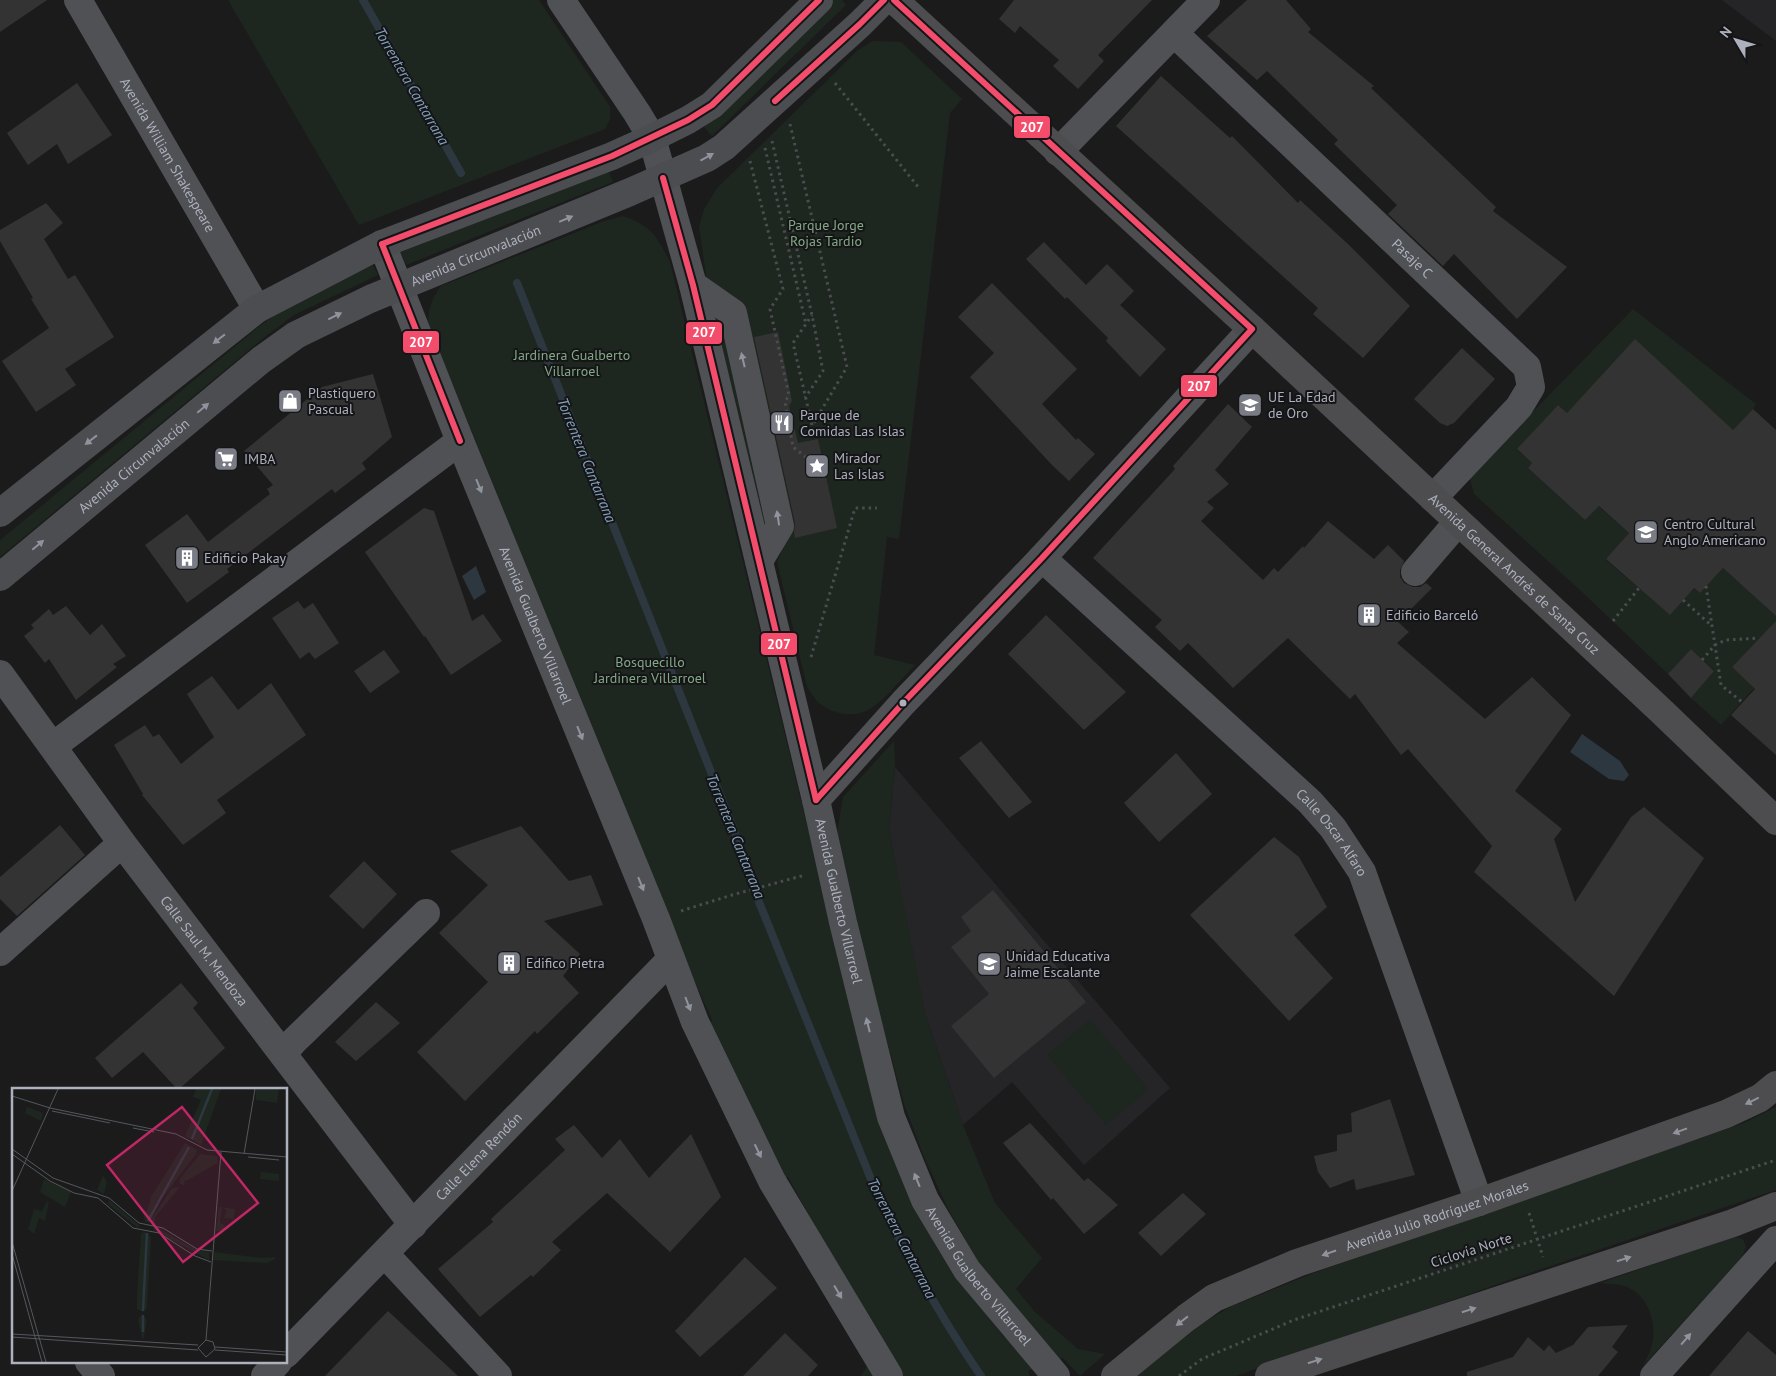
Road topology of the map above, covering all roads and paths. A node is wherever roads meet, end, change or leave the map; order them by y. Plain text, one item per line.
1 (78, 0) edge
2 (561, 0) edge
3 (819, 0) edge
4 (884, 0) edge
5 (894, 0) edge
6 (1206, 0) edge
7 (1174, 33) junction
8 (835, 83) dead end
9 (790, 124) dead end
10 (652, 138) junction
11 (772, 141) dead end
12 (764, 147) dead end
13 (1058, 152) junction
14 (750, 161) dead end
15 (663, 178) junction
16 (919, 188) dead end
17 (382, 244) junction
18 (400, 288) junction
19 (257, 309) junction
20 (812, 315) junction
21 (806, 324) junction
22 (1252, 329) junction
23 (805, 398) junction
24 (460, 441) junction
25 (817, 466) dead end
26 (1433, 498) junction
27 (877, 508) dead end
28 (0, 513) edge
29 (1458, 522) junction
30 (1042, 558) junction
31 (1415, 572) dead end
32 (0, 577) edge
33 (1706, 586) dead end
34 (1639, 588) dead end
35 (1682, 600) dead end
36 (1613, 621) dead end
37 (1712, 626) junction
38 (1758, 638) dead end
39 (1715, 645) junction
40 (1702, 660) dead end
41 (810, 663) dead end
42 (0, 674) edge
43 (1742, 702) dead end
44 (53, 746) junction
45 (816, 800) junction
46 (1776, 820) edge
47 (122, 842) junction
48 (810, 874) dead end
49 (679, 911) dead end
50 (426, 913) dead end
51 (0, 952) edge
52 (671, 959) junction
53 (283, 1054) junction
54 (1776, 1085) edge
55 (1776, 1160) edge
56 (1480, 1202) junction
57 (1527, 1206) dead end
58 (1776, 1206) edge
59 (412, 1225) junction
60 (1538, 1240) junction
61 (1776, 1240) edge
62 (385, 1254) junction
63 (1544, 1258) dead end
64 (288, 1352) edge
65 (91, 1364) edge
66 (276, 1364) edge
67 (102, 1376) edge
68 (265, 1376) edge
69 (498, 1376) edge
70 (889, 1376) edge
71 (1056, 1376) edge
72 (1115, 1376) edge
73 (1180, 1376) edge
74 (1269, 1376) edge
75 (1654, 1376) edge

1 - 19 street, Avenida William Shakespeare
2 - 10 street, Avenida Gualberto Villarroel
3 - 10 highway
15 -> 4 highway, Avenida Circunvalación
5 - 13 main road, Avenida General Andrés de Santa Cruz
6 - 7 street
7 - 13 street
7 - 26 street, Pasaje C
8 - 16 path
9 - 23 path
10 - 15 street, Avenida Gualberto Villarroel
10 - 17 highway
11 - 20 path
12 - 21 path
13 - 22 main road, Avenida General Andrés de Santa Cruz
14 - 25 path
18 -> 15 highway, Avenida Circunvalación
45 -> 15 street, Avenida Gualberto Villarroel
17 - 18 street, Avenida Gualberto Villarroel
17 - 19 highway
18 - 24 street, Avenida Gualberto Villarroel
32 -> 18 highway, Avenida Circunvalación
19 -> 28 highway
20 - 21 path
20 - 23 path
21 - 23 path
22 - 26 main road, Avenida General Andrés de Santa Cruz
22 - 30 street
24 - 44 street
24 -> 52 street, Avenida Gualberto Villarroel
26 - 29 main road, Avenida General Andrés de Santa Cruz
27 - 41 path
29 - 31 street
29 - 46 main road, Avenida General Andrés de Santa Cruz
30 - 45 street
30 - 56 street, Calle Oscar Alfaro
33 - 37 path
34 - 36 path
35 - 37 path
37 - 39 path
38 - 39 path
39 - 40 path
39 - 43 path
42 - 44 street, Calle Saul M. Mendoza
44 - 47 street, Calle Saul M. Mendoza
71 -> 45 street, Avenida Gualberto Villarroel
47 - 51 street
47 - 53 street, Calle Saul M. Mendoza
48 - 49 path
50 - 53 street
52 - 59 street, Calle Elena Rendón
52 -> 70 street, Avenida Gualberto Villarroel
53 - 59 street, Calle Saul M. Mendoza
54 -> 56 main road, Avenida Julio Rodríguez Morales
55 - 60 path, Ciclovía Norte
56 -> 72 main road, Avenida Julio Rodríguez Morales
57 - 60 path
74 -> 58 main road
59 - 62 street, Calle Elena Rendón
60 - 63 path
60 - 73 path, Ciclovía Norte
75 -> 61 street
62 - 64 street, Calle Elena Rendón
62 - 69 street
65 - 67 street
66 - 68 street

